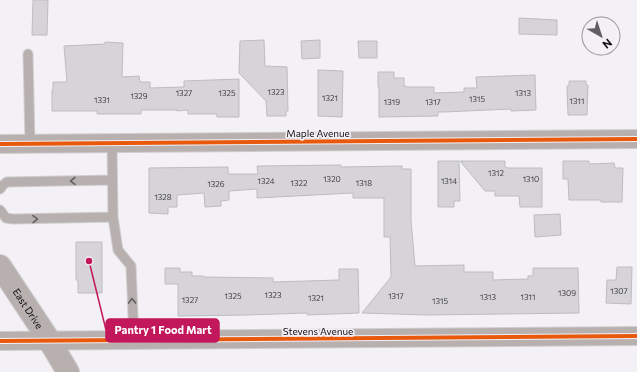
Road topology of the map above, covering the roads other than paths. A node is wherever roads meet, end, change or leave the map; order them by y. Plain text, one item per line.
1 (28, 54) dead end
2 (637, 139) edge
3 (30, 143) junction
4 (112, 143) junction
5 (0, 144) edge
6 (112, 180) junction
7 (0, 189) edge
8 (0, 210) edge
9 (113, 216) junction
10 (0, 266) edge
11 (637, 336) edge
12 (49, 340) junction
13 (134, 340) junction
14 (0, 341) edge
15 (68, 372) edge

1 - 3 lane
2 - 4 street, Maple Avenue
3 - 4 street, Maple Avenue
3 - 5 street, Maple Avenue
4 - 6 lane
6 -> 7 lane
6 - 9 lane
8 -> 9 lane
13 -> 9 lane
10 - 12 street, East Drive
11 - 13 street, Stevens Avenue
12 - 13 street, Stevens Avenue
12 - 14 street, Stevens Avenue
12 - 15 street, East Drive

